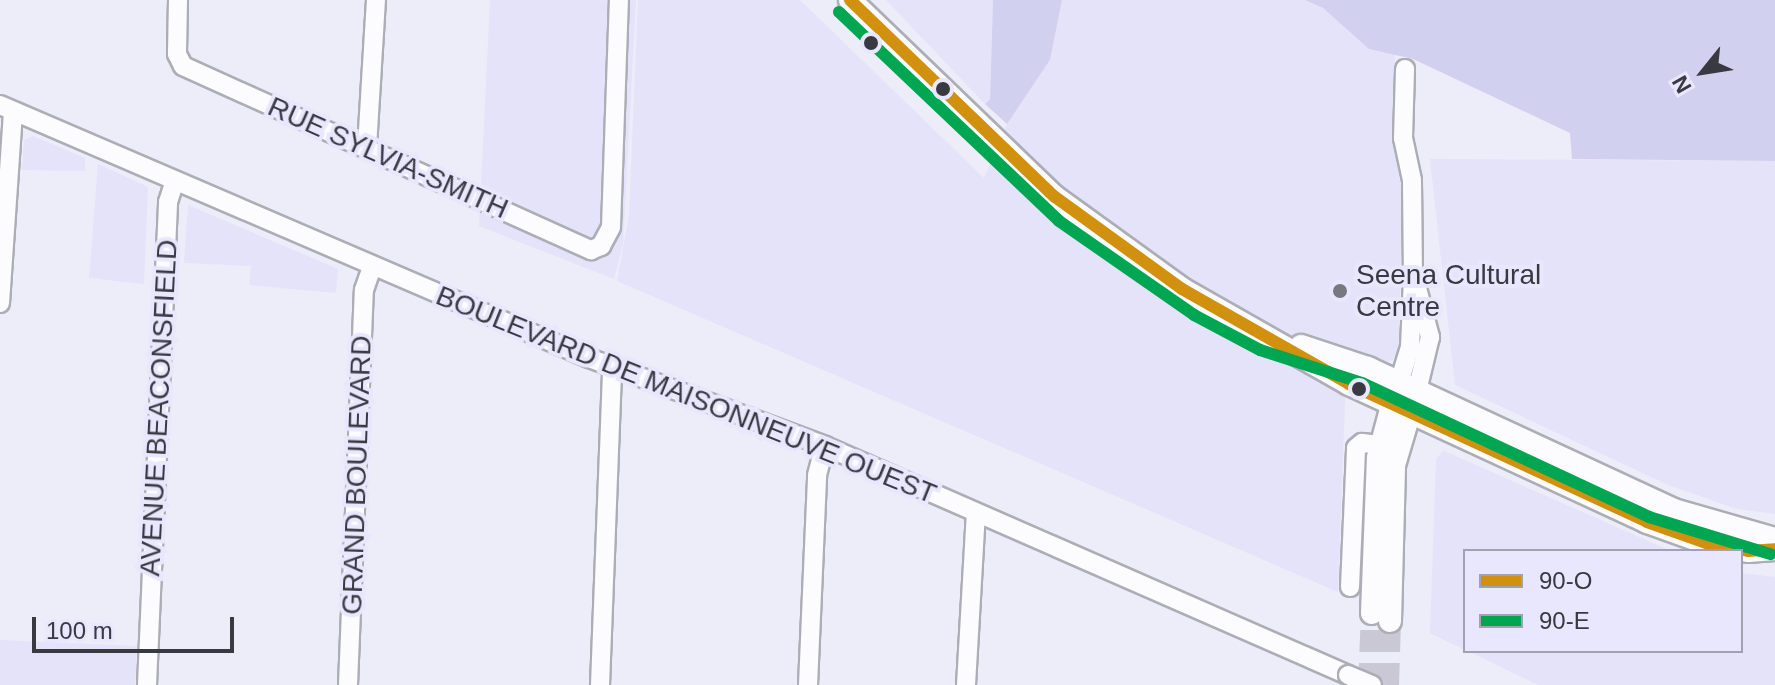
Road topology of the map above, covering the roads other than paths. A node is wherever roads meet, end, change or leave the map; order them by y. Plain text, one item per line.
1 (178, 0) edge
2 (376, 0) edge
3 (619, 0) edge
4 (850, 0) edge
5 (1405, 69) dead end
6 (6, 108) edge
7 (367, 147) junction
8 (175, 181) junction
9 (372, 267) junction
10 (0, 303) edge
11 (612, 367) junction
12 (1404, 397) junction
13 (1380, 445) junction
14 (825, 446) junction
15 (976, 513) junction
16 (1775, 539) edge
17 (1775, 549) edge
18 (1350, 587) dead end
19 (1347, 680) edge
20 (147, 685) edge
21 (348, 685) edge
22 (600, 685) edge
23 (808, 685) edge
24 (966, 685) edge
25 (1372, 685) edge

1 - 7 street, RUE SYLVIA-SMITH
2 - 7 street
3 - 7 street, RUE SYLVIA-SMITH
4 - 12 main road
5 - 12 street
6 - 8 street, BOULEVARD DE MAISONNEUVE OUEST
6 - 10 street
8 - 9 street, BOULEVARD DE MAISONNEUVE OUEST
8 - 20 street, AVENUE BEACONSFIELD
9 - 11 street, BOULEVARD DE MAISONNEUVE OUEST
9 - 21 street, GRAND BOULEVARD
11 - 14 street, BOULEVARD DE MAISONNEUVE OUEST
11 - 22 street
12 - 13 main road
12 - 13 main road
12 - 16 main road
12 - 17 main road
13 - 18 street
14 - 15 street, BOULEVARD DE MAISONNEUVE OUEST
14 - 23 street
15 - 19 street, BOULEVARD DE MAISONNEUVE OUEST
15 - 24 street
19 - 25 street, BOULEVARD DE MAISONNEUVE OUEST, bridge

